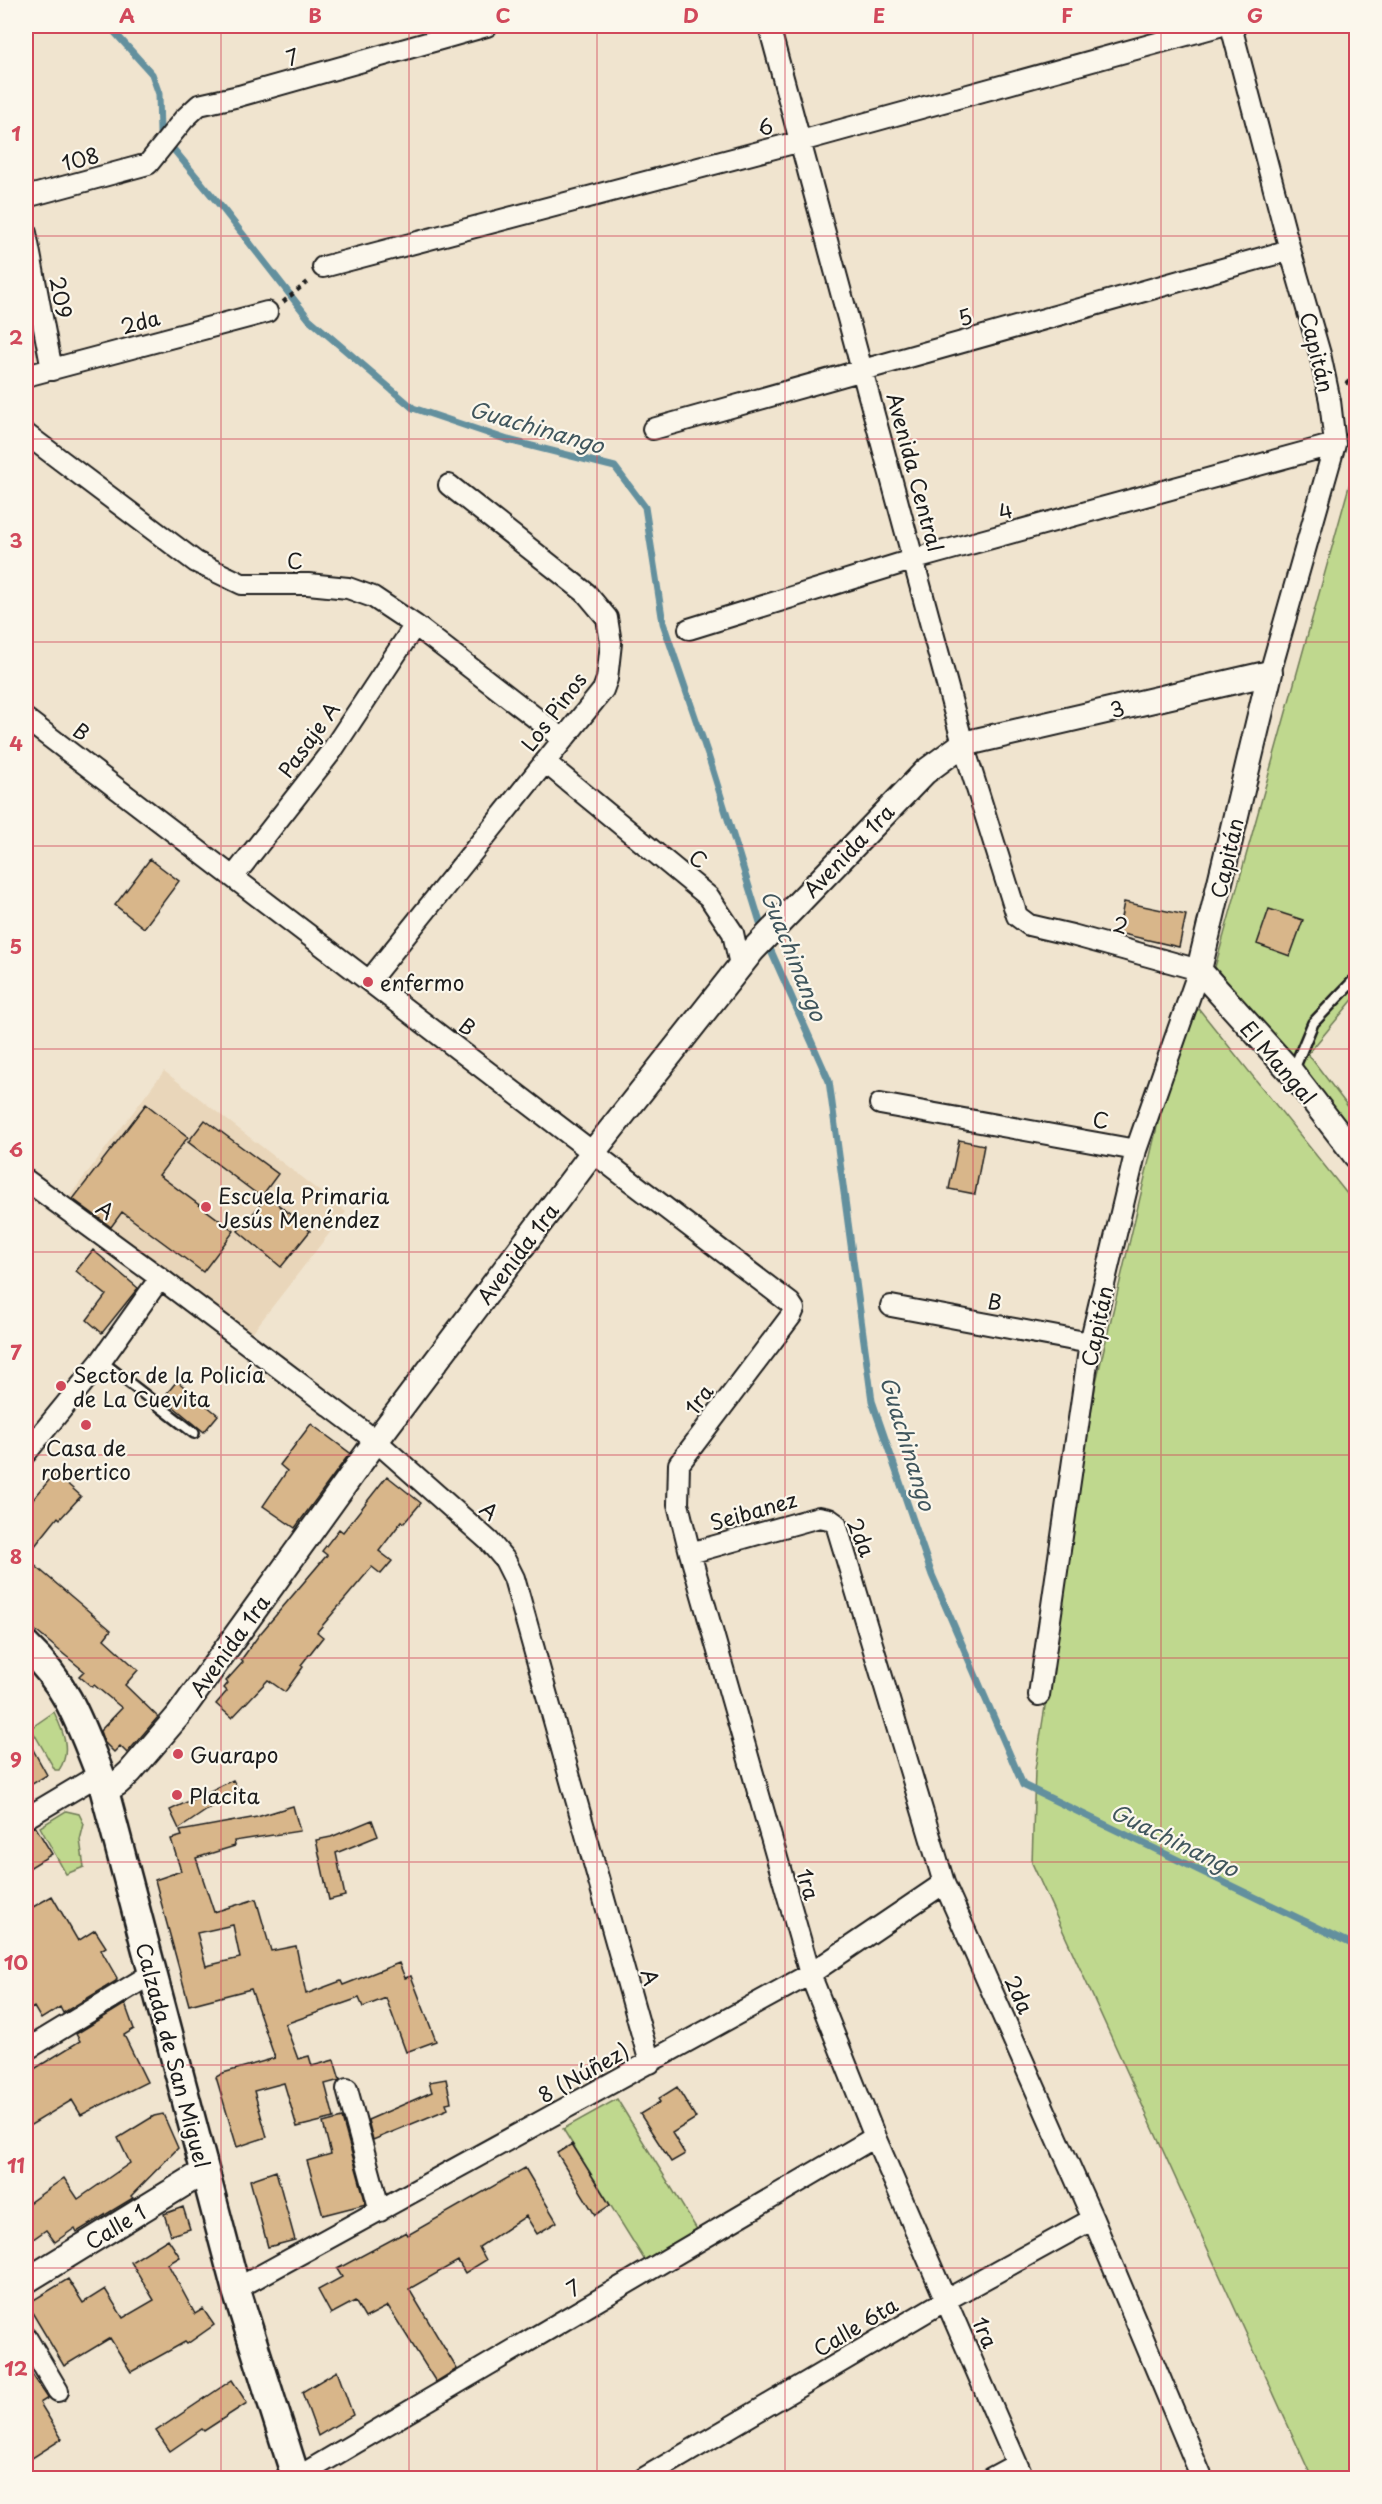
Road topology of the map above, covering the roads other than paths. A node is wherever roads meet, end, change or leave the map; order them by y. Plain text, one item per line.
1 (487, 26) edge
2 (769, 26) edge
3 (1219, 26) edge
4 (1231, 26) edge
5 (801, 141) junction
6 (148, 164) joint
7 (26, 197) edge
8 (26, 233) edge
9 (1290, 250) junction
10 (322, 267) dead end
11 (273, 309) road end
12 (862, 369) junction
13 (52, 370) junction
14 (26, 376) edge
15 (653, 429) dead end
16 (26, 434) edge
17 (1335, 444) junction
18 (449, 485) dead end
19 (915, 559) junction
20 (415, 626) junction
21 (689, 628) dead end
22 (1270, 673) junction
23 (26, 718) edge
24 (562, 740) junction
25 (963, 744) junction
26 (545, 762) junction
27 (234, 876) junction
28 (1029, 925) joint
29 (746, 958) junction
30 (1199, 970) junction
31 (1356, 978) edge
32 (369, 981) junction
33 (1292, 1073) junction
34 (880, 1104) dead end
35 (1136, 1150) junction
36 (594, 1151) junction
37 (1356, 1156) edge
38 (26, 1180) edge
39 (160, 1278) junction
40 (891, 1306) dead end
41 (794, 1309) joint
42 (1090, 1343) junction
43 (101, 1361) junction
44 (194, 1433) dead end
45 (375, 1441) junction
46 (26, 1453) edge
47 (829, 1519) joint
48 (690, 1553) junction
49 (26, 1646) edge
50 (1039, 1695) dead end
51 (102, 1782) junction
52 (26, 1818) edge
53 (944, 1883) junction
54 (153, 1973) junction
55 (810, 1974) junction
56 (26, 2050) edge
57 (650, 2063) junction
58 (347, 2089) dead end
59 (875, 2137) junction
60 (205, 2172) junction
61 (380, 2211) junction
62 (1093, 2219) junction
63 (26, 2281) edge
64 (236, 2289) junction
65 (946, 2300) junction
66 (26, 2337) edge
67 (58, 2391) dead end
68 (1020, 2471) edge
69 (296, 2478) edge
70 (644, 2478) edge
71 (991, 2478) edge
72 (1202, 2478) edge

1 - 6 street, 7
2 - 5 street, Avenida Central
3 - 5 street, 6
4 - 9 street, Capitán
5 - 10 street, 6
5 - 12 street, Avenida Central
6 - 7 street, 108
8 - 13 street, 209
9 - 12 street, 5
9 - 17 street, Capitán
11 - 13 street, 2da
12 - 15 street, 5
12 - 19 street, Avenida Central
13 - 14 street, 2da
16 - 20 street, C
17 - 19 street, 4
17 - 22 street, Capitán
18 - 24 street, Los Pinos
19 - 21 street, 4
19 - 25 street, Avenida Central
20 - 24 street, C
20 - 27 street, Pasaje A
22 - 25 street, 3
22 - 30 street, Capitán
23 - 27 street, B
24 - 26 street, Los Pinos
25 - 28 street, Avenida Central
25 - 29 street, Avenida 1ra
26 - 29 street, C
26 - 32 street, Los Pinos
27 - 32 street, B
28 - 30 street, 2
29 - 36 street, Avenida 1ra
30 - 33 street, El Mangal
30 - 35 street, Capitán
31 - 33 lane
32 - 36 street, B
33 - 37 street, El Mangal
34 - 35 street, C
35 - 42 street, Capitán
36 - 41 street, B
36 - 45 street, Avenida 1ra
38 - 39 street, A
39 - 43 street
39 - 45 street, A
40 - 42 street, B
41 - 48 street, 1ra
42 - 50 street, Capitán
43 - 44 lane
43 - 46 street
45 - 51 street, Avenida 1ra
45 - 57 street, A
47 - 48 street, Seibanez
47 - 53 street, 2da
48 - 55 street, 1ra
49 - 51 main road, Calzada de San Miguel
51 - 52 street
51 - 54 main road, Calzada de San Miguel
53 - 55 street, 8 (Núñez)
53 - 62 street, 2da
54 - 56 street
54 - 60 main road, Calzada de San Miguel
55 - 57 street, 8 (Núñez)
55 - 59 street, 1ra
57 - 61 street, 8 (Núñez)
58 - 61 street
59 - 65 street, 1ra
59 - 69 street, 7
60 - 63 street, Calle 1
60 - 64 main road, Calzada de San Miguel
61 - 64 street, 8 (Núñez)
62 - 65 street, Calle 6ta
62 - 72 street, 2da
64 - 69 main road, Calzada de San Miguel
65 - 68 street, 1ra
65 - 70 street, Calle 6ta
66 - 67 street
68 - 71 street

